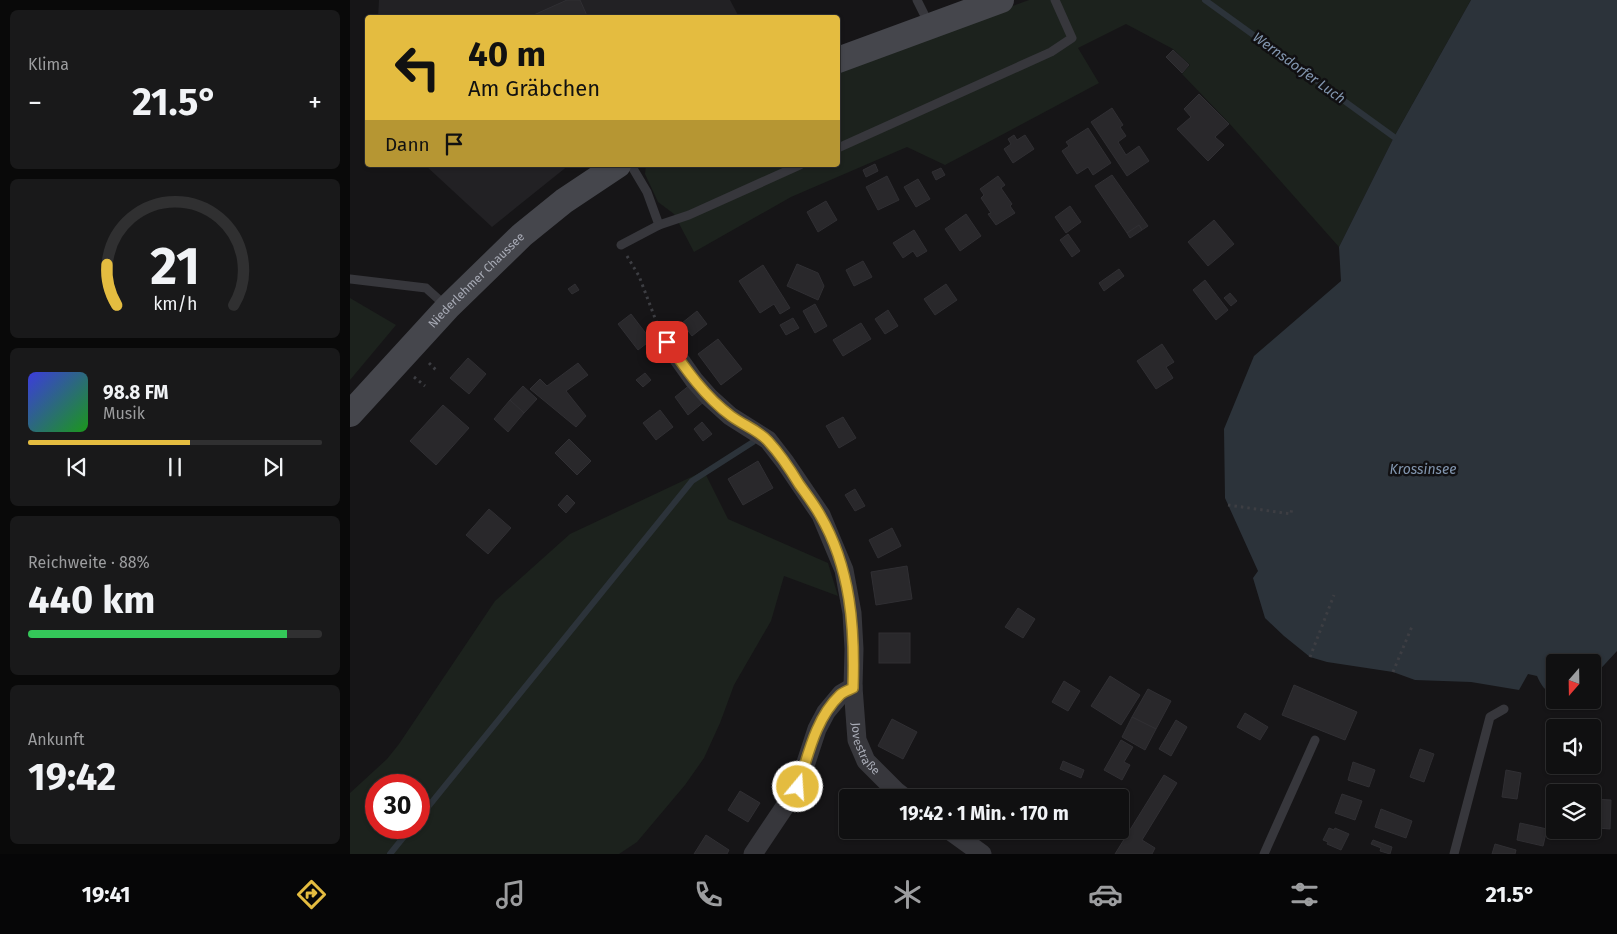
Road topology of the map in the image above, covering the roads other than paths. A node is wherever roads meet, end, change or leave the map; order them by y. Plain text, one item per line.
1 (917, 0) edge
2 (1001, 0) edge
3 (1055, 0) edge
4 (930, 25) junction
5 (840, 59) edge
6 (840, 147) edge
7 (615, 167) edge
8 (633, 167) edge
9 (796, 167) edge
10 (659, 226) junction
11 (621, 245) road end
12 (350, 279) edge
13 (448, 307) junction
14 (667, 342) road end
15 (350, 414) edge
16 (853, 688) junction
17 (1504, 709) dead end
18 (1315, 740) dead end
19 (894, 789) edge
20 (961, 839) edge
21 (753, 854) edge
22 (982, 854) edge
23 (1264, 854) edge
24 (1454, 854) edge

1 - 4 lane
2 - 4 main road
3 - 6 lane
4 - 5 main road
7 - 13 main road, Niederlehmer Chaussee
8 - 10 lane
9 - 10 lane
10 - 11 lane
12 - 13 lane
13 - 15 main road, Niederlehmer Chaussee
14 - 16 street, Jovestraße
16 - 19 street, Jovestraße
16 - 21 street
17 - 24 lane
18 - 23 lane
20 - 22 street

